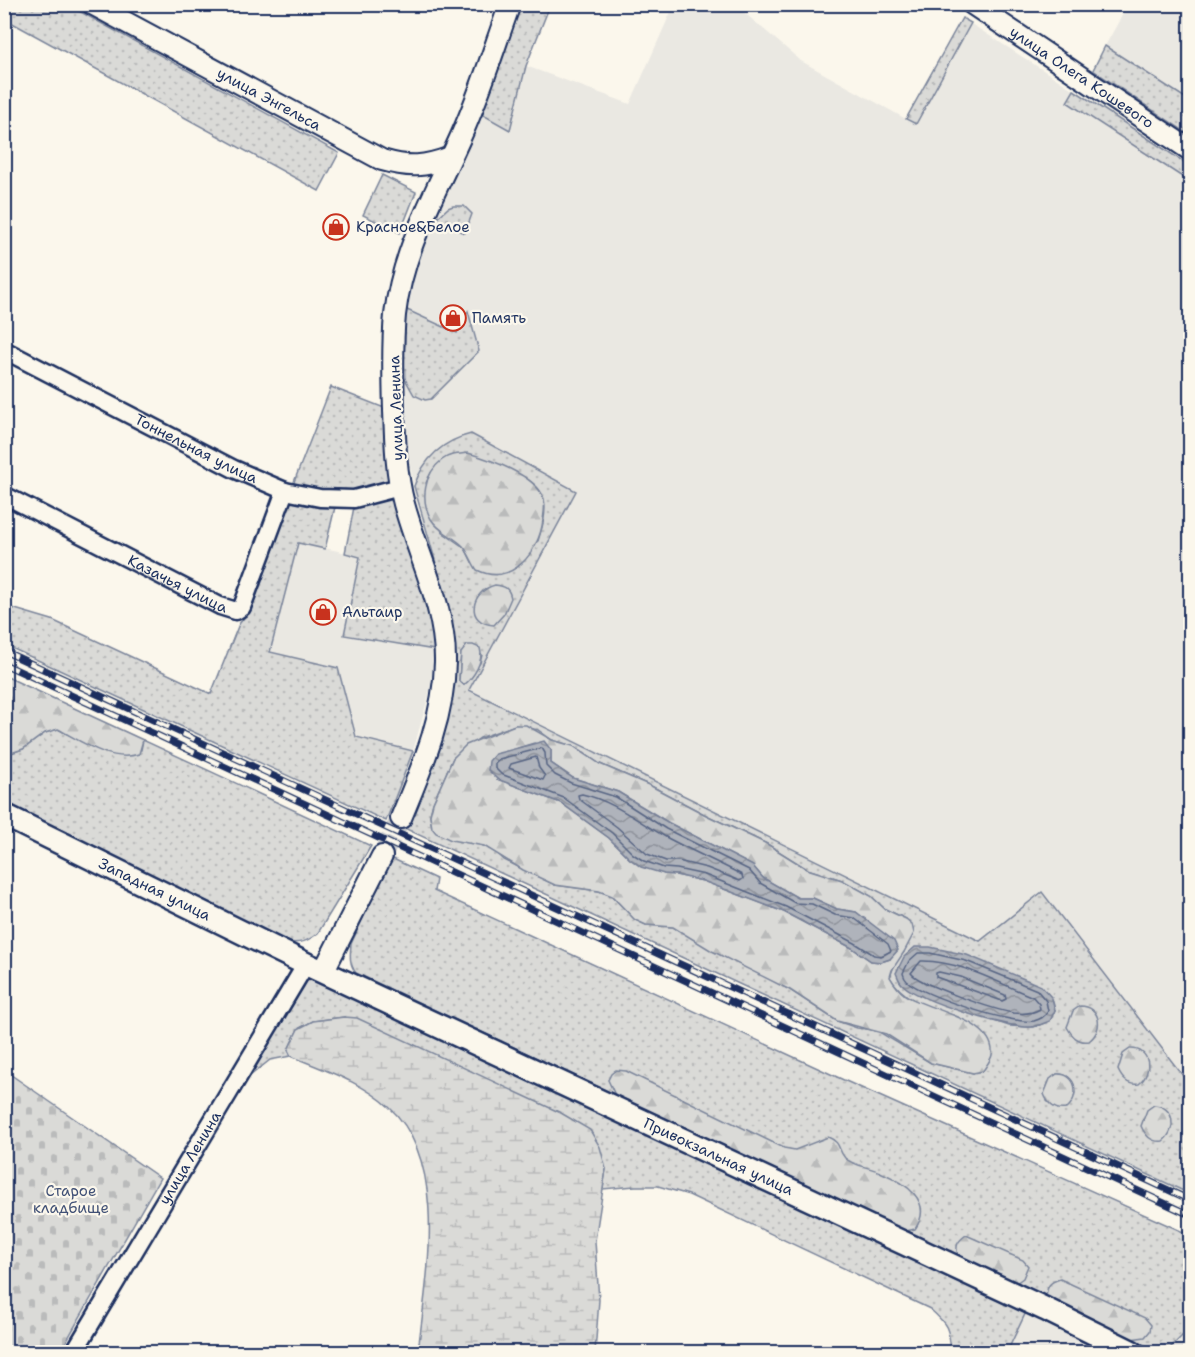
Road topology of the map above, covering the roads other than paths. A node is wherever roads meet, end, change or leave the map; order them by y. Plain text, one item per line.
1 (92, 4) edge
2 (510, 4) edge
3 (972, 4) edge
4 (1191, 150) edge
5 (452, 157) junction
6 (4, 350) edge
7 (400, 487) junction
8 (285, 491) junction
9 (4, 495) edge
10 (4, 815) edge
11 (401, 818) tunnel mouth
12 (382, 856) tunnel mouth
13 (314, 968) junction
14 (74, 1353) edge
15 (1132, 1353) edge

1 - 5 street, улица Энгельса
2 - 5 street, улица Ленина
3 - 4 street, улица Олега Кошевого
5 - 7 street, улица Ленина
6 - 8 street, Тоннельная улица
7 - 8 street, Тоннельная улица
7 - 11 street, улица Ленина
8 - 9 street, Казачья улица
10 - 13 main road, Западная улица
12 - 13 street, улица Ленина
13 - 14 street, улица Ленина
13 - 15 main road, Привокзальная улица

